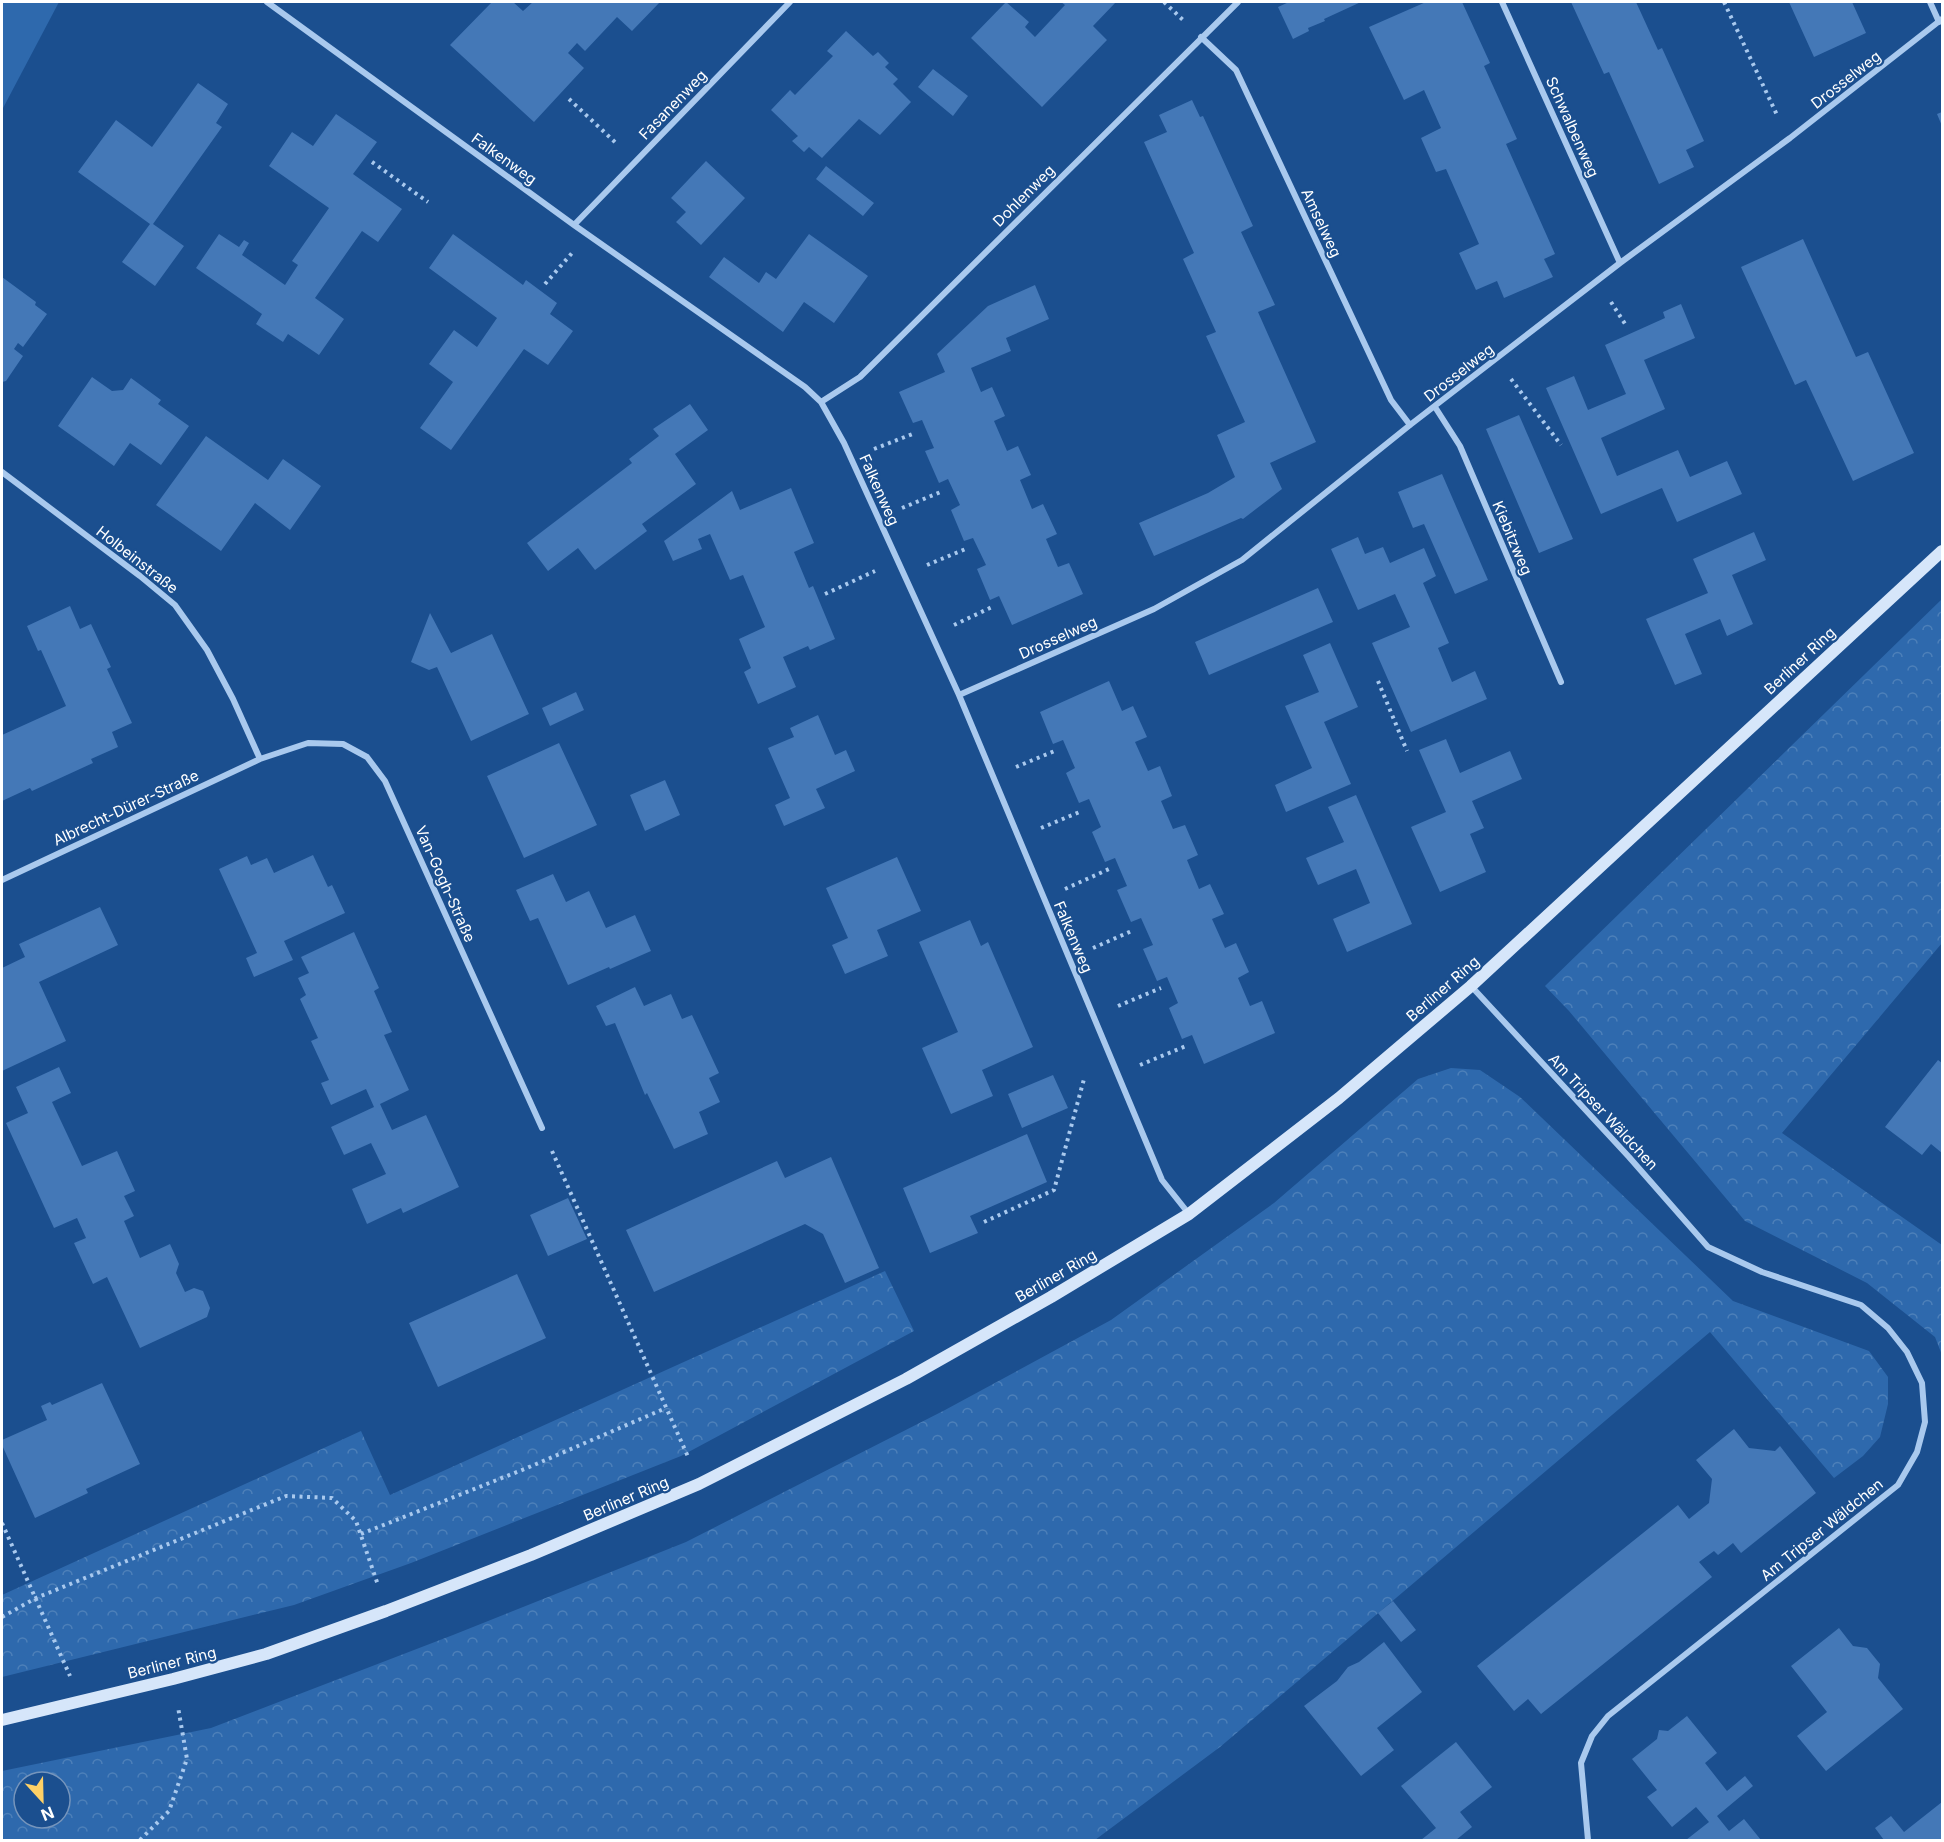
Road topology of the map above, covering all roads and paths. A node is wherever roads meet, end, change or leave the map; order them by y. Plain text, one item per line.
1 (267, 2) edge
2 (790, 2) edge
3 (1238, 2) edge
4 (1502, 2) edge
5 (1724, 2) edge
6 (1930, 2) edge
7 (1941, 20) edge
8 (1201, 37) junction
9 (569, 99) dead end
10 (1769, 101) dead end
11 (636, 160) junction
12 (372, 162) dead end
13 (428, 202) dead end
14 (574, 225) junction
15 (588, 234) junction
16 (1620, 263) junction
17 (545, 284) dead end
18 (1496, 360) junction
19 (821, 402) junction
20 (1436, 406) junction
21 (1410, 425) junction
22 (915, 433) dead end
23 (1561, 445) dead end
24 (851, 458) junction
25 (2, 472) edge
26 (943, 491) dead end
27 (878, 518) junction
28 (968, 548) dead end
29 (1942, 551) edge
30 (898, 561) junction
31 (904, 573) junction
32 (825, 594) dead end
33 (992, 608) dead end
34 (932, 635) junction
35 (1378, 681) dead end
36 (1561, 682) dead end
37 (959, 695) junction
38 (1057, 750) dead end
39 (1407, 751) dead end
40 (260, 759) junction
41 (993, 776) junction
42 (1082, 812) dead end
43 (1018, 838) junction
44 (1109, 870) dead end
45 (2, 880) edge
46 (1044, 898) junction
47 (1134, 930) dead end
48 (1069, 959) junction
49 (1471, 986) junction
50 (1161, 988) dead end
51 (1093, 1016) junction
52 (1186, 1046) dead end
53 (1117, 1074) junction
54 (1084, 1079) dead end
55 (542, 1128) joint
56 (1189, 1214) junction
57 (984, 1222) dead end
58 (666, 1408) junction
59 (699, 1484) junction
60 (2, 1523) edge
61 (361, 1534) junction
62 (36, 1599) junction
63 (386, 1611) junction
64 (2, 1617) edge
65 (173, 1680) junction
66 (81, 1701) junction
67 (2, 1720) edge
68 (140, 1840) edge
69 (1588, 1840) edge

1 - 14 street, Falkenweg
2 - 11 street, Fasanenweg
3 - 8 street, Dohlenweg
4 - 16 street, Schwalbenweg
5 - 10 path
6 - 7 street
7 - 16 street, Drosselweg
8 - 19 street, Dohlenweg
8 - 21 street, Amselweg
9 - 11 path
11 - 14 street, Fasanenweg
12 - 13 path
14 - 15 street, Falkenweg
15 - 17 path
15 - 19 street, Falkenweg
16 - 18 street, Drosselweg
18 - 20 street, Drosselweg
18 - 23 path
19 - 24 street, Falkenweg
20 - 21 street, Drosselweg
20 - 36 street, Kiebitzweg
21 - 37 street, Drosselweg
22 - 24 path
24 - 27 street, Falkenweg
25 - 40 street, Holbeinstraße
26 - 27 path
27 - 30 street, Falkenweg
28 - 31 path
29 - 49 main road, Berliner Ring
30 - 31 street, Falkenweg
30 - 32 path
31 - 34 street, Falkenweg
33 - 34 path
34 - 37 street, Falkenweg
35 - 39 path
37 - 41 street, Falkenweg
38 - 41 path
40 - 45 street, Albrecht-Dürer-Straße
40 - 55 street, Van-Gogh-Straße
41 - 43 street, Falkenweg
42 - 43 path
43 - 46 street, Falkenweg
44 - 46 path
46 - 48 street, Falkenweg
47 - 48 path
48 - 51 street, Falkenweg
49 - 56 main road, Berliner Ring
49 - 69 street, Am Tripser Wäldchen
50 - 51 path
51 - 53 street, Falkenweg
52 - 53 path
53 - 56 street, Falkenweg
54 - 57 path
55 - 58 path
56 - 59 main road, Berliner Ring
58 - 59 path
58 - 61 path
59 - 63 main road, Berliner Ring
60 - 62 path
61 - 62 path
61 - 63 path
62 - 64 path
62 - 66 path
63 - 65 main road, Berliner Ring
65 - 66 main road, Berliner Ring
65 - 68 path
66 - 67 main road, Berliner Ring

